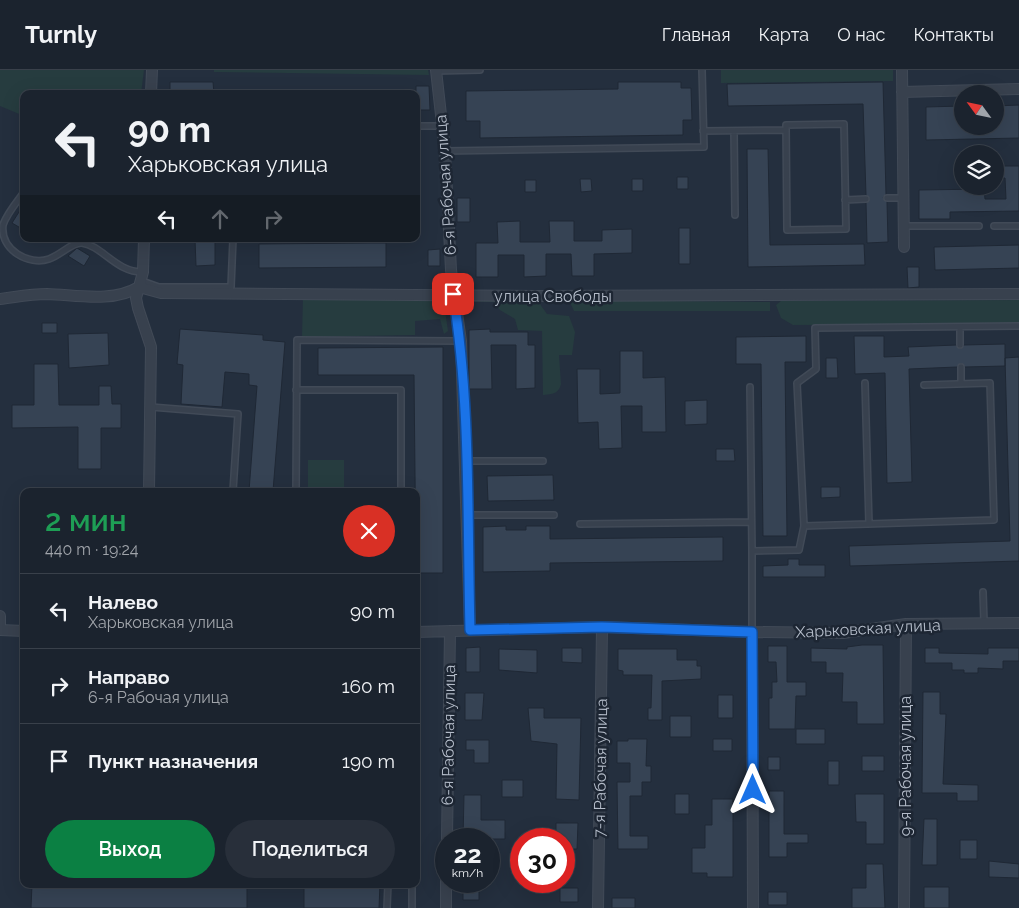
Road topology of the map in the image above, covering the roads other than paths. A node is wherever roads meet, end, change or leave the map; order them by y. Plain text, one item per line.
1 (152, 70) edge
2 (480, 70) edge
3 (702, 70) edge
4 (902, 70) edge
5 (436, 71) edge
6 (1019, 89) edge
7 (151, 90) edge
8 (902, 92) junction
9 (420, 126) edge
10 (441, 126) junction
11 (786, 130) junction
12 (703, 131) junction
13 (734, 131) junction
14 (445, 152) junction
15 (20, 198) edge
16 (886, 198) dead end
17 (904, 198) junction
18 (866, 199) dead end
19 (845, 200) junction
20 (735, 215) dead end
21 (1, 226) edge
22 (904, 226) junction
23 (979, 226) dead end
24 (994, 226) dead end
25 (1019, 226) edge
26 (144, 242) edge
27 (233, 242) edge
28 (904, 246) dead end
29 (142, 280) junction
30 (453, 294) junction
31 (1019, 294) edge
32 (0, 299) edge
33 (960, 326) junction
34 (1019, 326) edge
35 (461, 341) junction
36 (960, 345) dead end
37 (961, 367) dead end
38 (865, 383) dead end
39 (961, 384) junction
40 (924, 385) dead end
41 (750, 387) dead end
42 (296, 390) junction
43 (150, 407) junction
44 (466, 460) junction
45 (543, 461) dead end
46 (149, 488) edge
47 (233, 488) edge
48 (296, 488) edge
49 (401, 488) edge
50 (467, 515) junction
51 (554, 515) dead end
52 (751, 522) junction
53 (580, 524) dead end
54 (869, 524) junction
55 (804, 526) junction
56 (752, 551) junction
57 (984, 592) dead end
58 (0, 616) edge
59 (984, 622) junction
60 (1019, 623) edge
61 (906, 624) junction
62 (602, 627) junction
63 (0, 630) edge
64 (470, 630) junction
65 (20, 631) edge
66 (450, 631) junction
67 (420, 632) edge
68 (752, 632) junction
69 (447, 828) edge
70 (388, 888) edge
71 (412, 888) edge
72 (446, 893) edge
73 (387, 908) edge
74 (412, 908) edge
75 (446, 908) edge
76 (598, 908) edge
77 (753, 908) edge
78 (904, 908) edge

1 - 7 street
2 - 5 lane
3 - 12 lane
4 - 8 street
5 - 10 street, 6-я Рабочая улица
6 - 8 street
8 - 17 street
9 - 10 lane
10 - 14 street, 6-я Рабочая улица
11 - 13 lane
11 - 19 lane
11 - 19 lane
12 - 13 lane
12 - 14 lane
13 - 20 lane
14 - 30 street, 6-я Рабочая улица
15 - 21 lane
16 - 17 lane
17 - 22 street
18 - 19 lane
21 - 29 lane
22 - 23 lane
22 - 28 street
24 - 25 lane
26 - 29 street
27 - 29 lane
29 - 30 street, улица Свободы
29 - 32 street
29 - 43 street
30 - 31 street, улица Свободы
30 - 35 street, 6-я Рабочая улица
33 - 34 lane
33 - 36 lane
33 - 55 lane
35 - 42 lane
35 - 44 street, 6-я Рабочая улица
37 - 39 lane
38 - 54 lane
39 - 40 lane
39 - 54 lane
41 - 52 lane
42 - 48 lane
42 - 49 lane
43 - 46 street
43 - 47 lane
44 - 45 lane
44 - 50 street, 6-я Рабочая улица
50 - 51 lane
50 - 64 street, 6-я Рабочая улица
52 - 53 lane
52 - 56 lane
54 - 55 lane
55 - 56 lane
56 - 68 lane
57 - 59 lane
58 - 63 street
59 - 60 street, Харьковская улица
59 - 61 street, Харьковская улица
61 - 68 street, Харьковская улица
61 - 78 street, 9-я Рабочая улица
62 - 64 street, Харьковская улица
62 - 68 street, Харьковская улица
62 - 76 street, 7-я Рабочая улица
63 - 65 street
64 - 66 street, Харьковская улица
66 - 67 street, Харьковская улица
66 - 69 street, 6-я Рабочая улица
68 - 77 street
70 - 73 lane
71 - 74 lane
72 - 75 street

